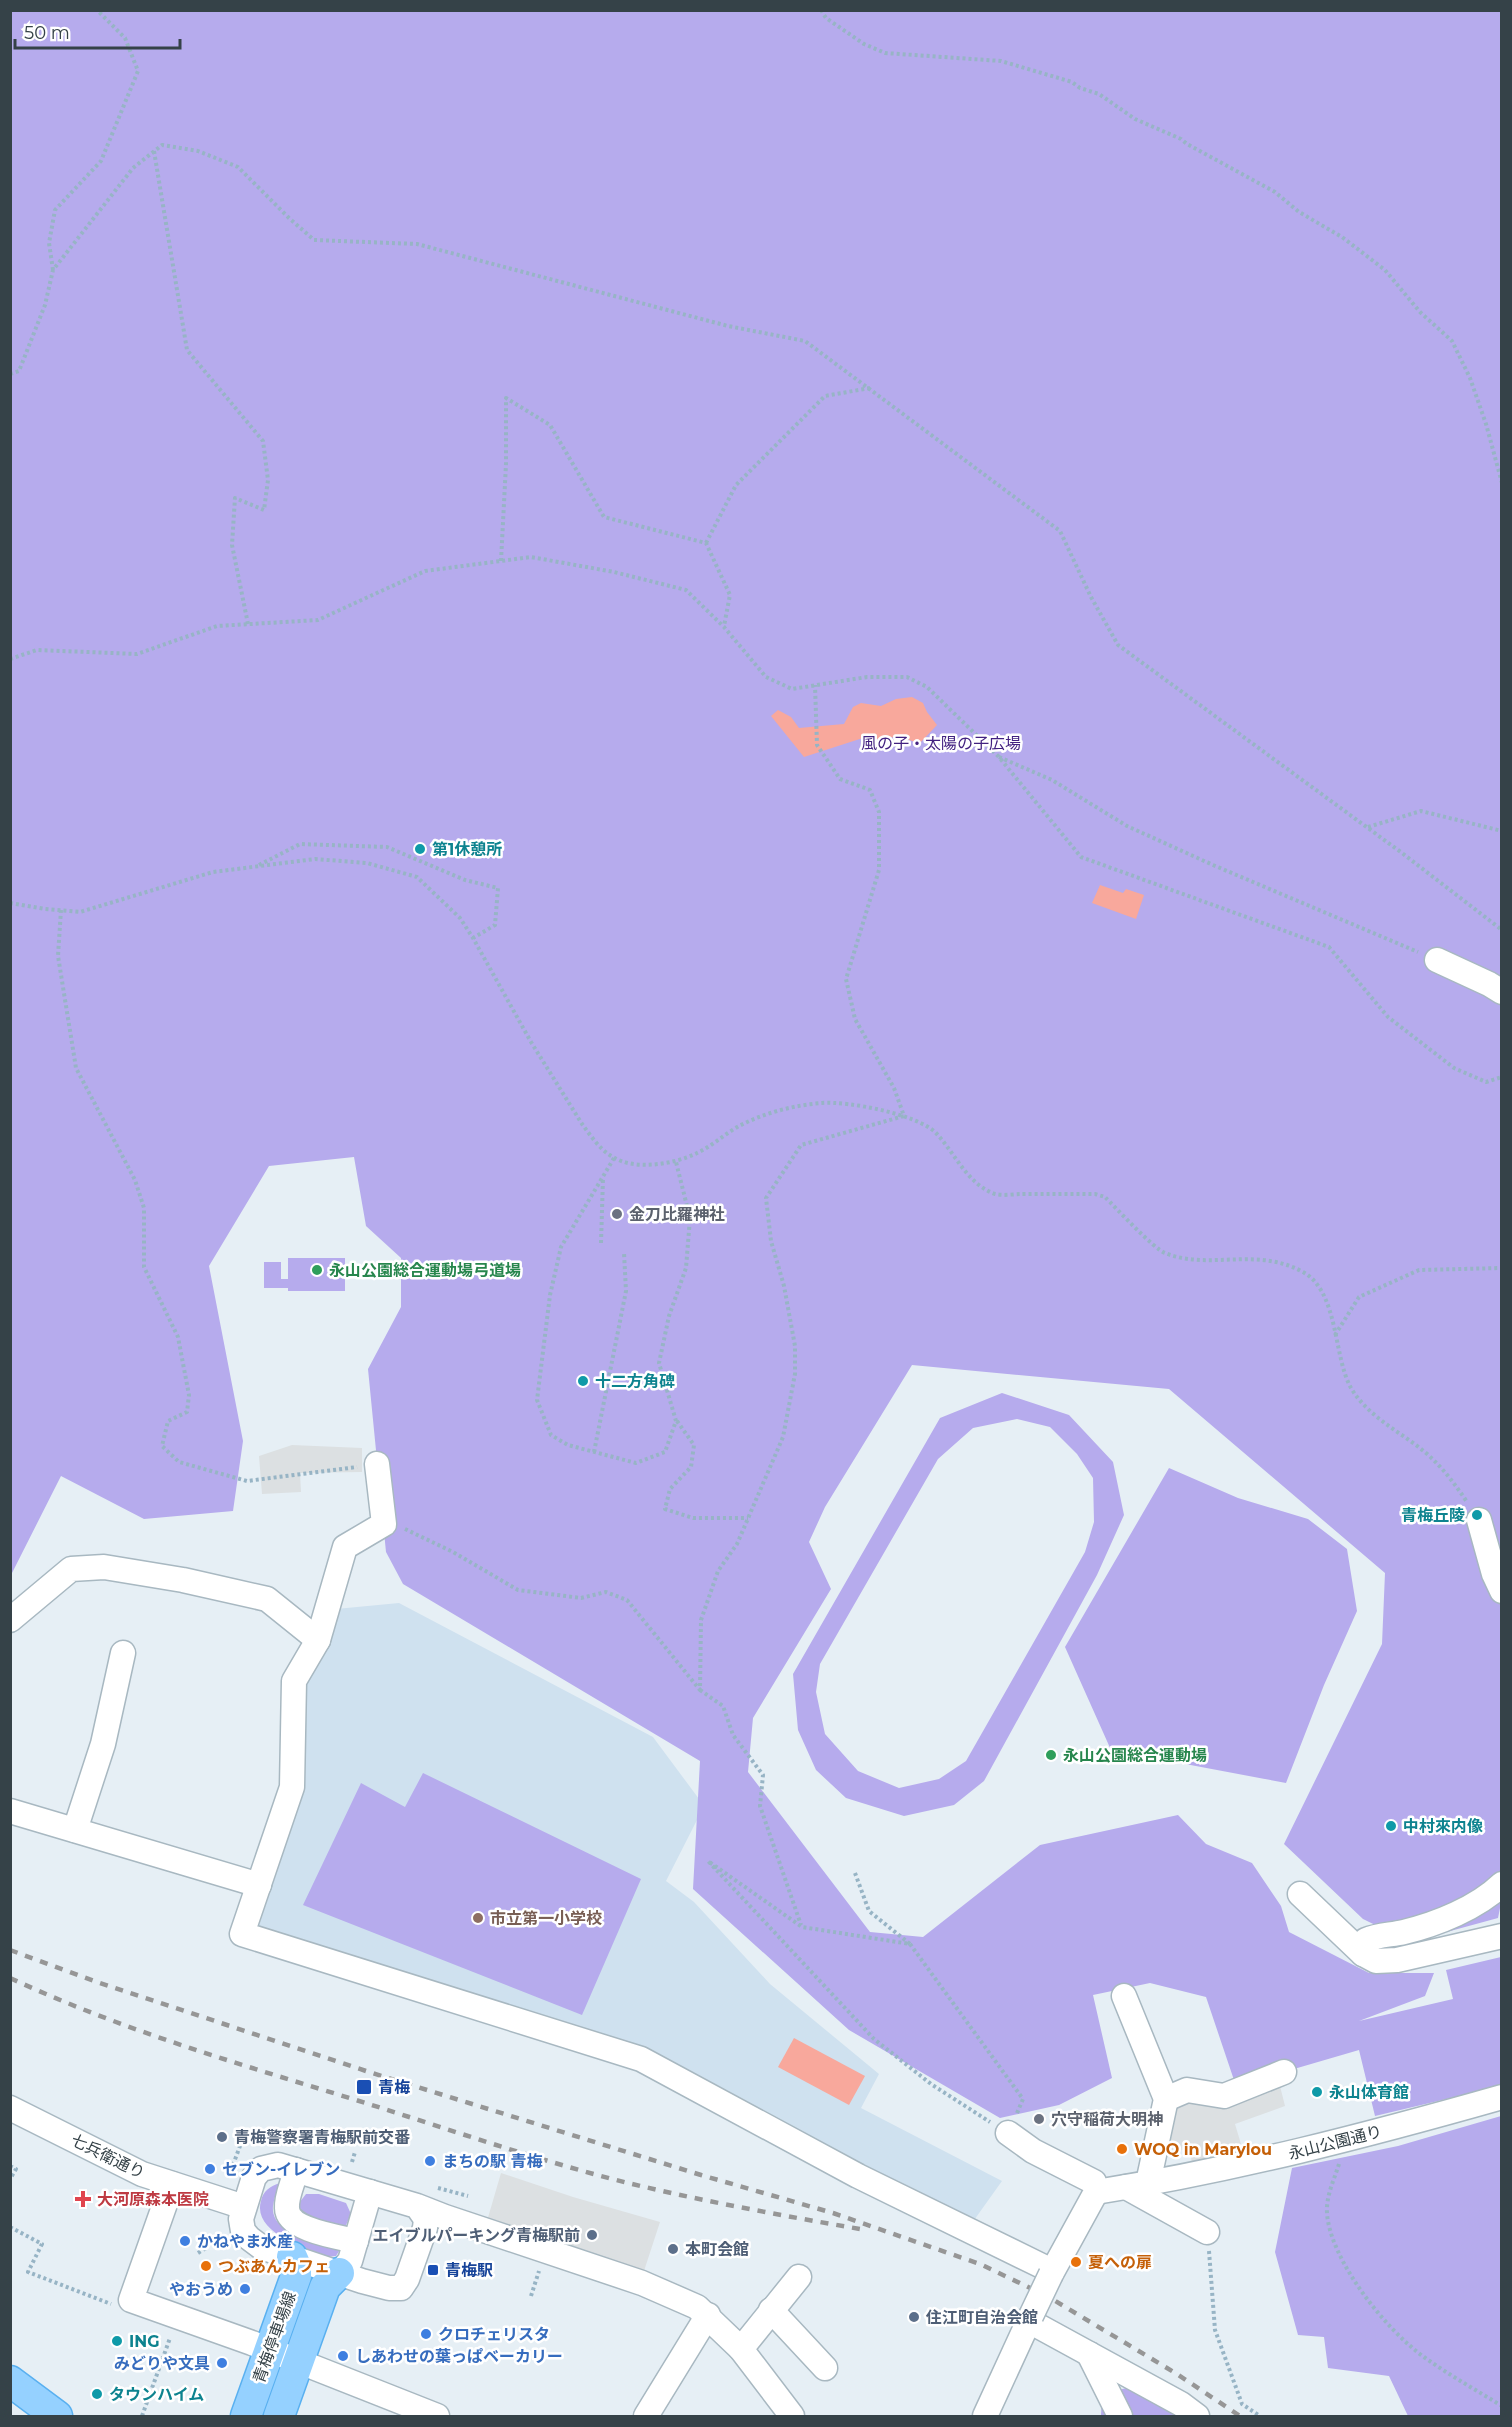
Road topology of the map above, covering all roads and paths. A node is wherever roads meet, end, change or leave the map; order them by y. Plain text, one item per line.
1 (97, 10) edge
2 (821, 10) edge
3 (154, 151) junction
4 (53, 270) junction
5 (10, 374) edge
6 (871, 387) junction
7 (1502, 483) edge
8 (706, 543) junction
9 (501, 561) junction
10 (248, 624) junction
11 (724, 627) junction
12 (10, 659) edge
13 (815, 685) junction
14 (998, 756) junction
15 (1368, 828) junction
16 (1502, 831) edge
17 (255, 867) junction
18 (10, 903) edge
19 (61, 910) junction
20 (1502, 930) edge
21 (473, 938) junction
22 (1437, 960) joint
23 (1502, 992) edge
24 (1502, 1077) edge
25 (904, 1116) junction
26 (614, 1158) junction
27 (676, 1162) junction
28 (603, 1177) junction
29 (601, 1243) dead end
30 (624, 1253) dead end
31 (1502, 1268) edge
32 (1335, 1335) junction
33 (676, 1421) junction
34 (594, 1452) junction
35 (377, 1464) joint
36 (748, 1518) junction
37 (1479, 1520) joint
38 (384, 1524) junction
39 (1502, 1591) edge
40 (10, 1620) edge
41 (318, 1640) junction
42 (123, 1653) dead end
43 (700, 1690) junction
44 (10, 1811) edge
45 (75, 1830) junction
46 (855, 1873) dead end
47 (1502, 1884) edge
48 (259, 1885) junction
49 (1300, 1894) dead end
50 (802, 1927) junction
51 (1502, 1936) edge
52 (910, 1944) junction
53 (1363, 1954) junction
54 (1124, 1996) dead end
55 (1284, 2072) dead end
56 (1502, 2097) edge
57 (1166, 2099) junction
58 (10, 2108) edge
59 (1008, 2133) junction
60 (1337, 2141) junction
61 (355, 2152) dead end
62 (352, 2162) dead end
63 (10, 2166) edge
64 (296, 2170) junction
65 (10, 2179) edge
66 (172, 2184) junction
67 (1137, 2185) junction
68 (370, 2192) junction
69 (1096, 2192) junction
70 (417, 2206) junction
71 (244, 2207) junction
72 (10, 2228) edge
73 (1207, 2232) joint
74 (356, 2241) junction
75 (206, 2248) dead end
76 (198, 2253) dead end
77 (292, 2257) junction
78 (1052, 2272) junction
79 (339, 2273) junction
80 (799, 2277) dead end
81 (131, 2300) junction
82 (771, 2310) junction
83 (708, 2315) junction
84 (178, 2317) junction
85 (1030, 2319) junction
86 (741, 2349) junction
87 (269, 2350) junction
88 (1089, 2354) junction
89 (298, 2362) junction
90 (825, 2368) dead end
91 (10, 2381) edge
92 (1502, 2406) edge
93 (57, 2416) edge
94 (142, 2416) edge
95 (246, 2416) edge
96 (279, 2416) edge
97 (437, 2416) edge
98 (646, 2416) edge
99 (792, 2416) edge
100 (985, 2416) edge
101 (1120, 2416) edge
102 (1197, 2416) edge
103 (1260, 2416) edge

1 - 4 path
2 - 7 path
3 - 4 path
3 - 6 path
3 - 10 path
4 - 5 path
6 - 8 path
6 - 15 path
8 - 9 path
8 - 11 path
9 - 10 path
9 - 11 path
10 - 12 path
11 - 13 path
13 - 14 path
13 - 25 path
14 - 22 path
14 - 24 path
15 - 16 path
15 - 20 path
17 - 19 path
17 - 21 path
17 - 21 path
18 - 19 path
19 - 35 path
21 - 26 path
22 - 23 street
25 - 27 path
25 - 32 path
25 - 36 path
26 - 27 path
26 - 28 path
27 - 33 path
28 - 29 path
28 - 34 path
30 - 34 path
31 - 32 path
32 - 37 path
33 - 34 path
33 - 36 path
35 - 38 street
36 - 43 path
37 - 39 street
38 - 41 street
38 - 43 path
40 - 41 street
41 - 48 street
42 - 45 street
43 - 50 path
44 - 45 street
45 - 48 street
46 - 52 path
47 - 53 street
48 - 78 street
49 - 53 street
50 - 52 path
50 - 59 path
51 - 53 street
52 - 59 path
54 - 57 street
55 - 57 street
56 - 60 street, 永山公園通り
57 - 67 street
58 - 66 street, 七兵衛通り
59 - 69 street
60 - 67 street, 永山公園通り
60 - 92 path
61 - 62 path
63 - 65 path
64 - 68 street
64 - 71 street
64 - 74 street
66 - 71 street, 七兵衛通り
66 - 81 street
67 - 69 street, 永山公園通り
67 - 73 street
68 - 70 street
68 - 74 street
69 - 78 street
70 - 79 street
70 - 83 street
71 - 77 street
72 - 81 path
73 - 103 path
74 - 79 street
75 - 76 path
77 - 79 street
77 - 87 main road, 青梅停車場線
78 - 85 street, bridge
79 - 89 main road, 青梅停車場線
80 - 82 street
81 - 84 street
82 - 86 street
82 - 90 street
83 - 86 street
83 - 98 street
84 - 87 street
84 - 94 path
85 - 88 street
85 - 100 street
86 - 99 street
87 - 89 street
87 - 95 main road, 青梅停車場線
88 - 101 street
88 - 102 street
89 - 96 main road, 青梅停車場線
89 - 97 street
91 - 93 main road

